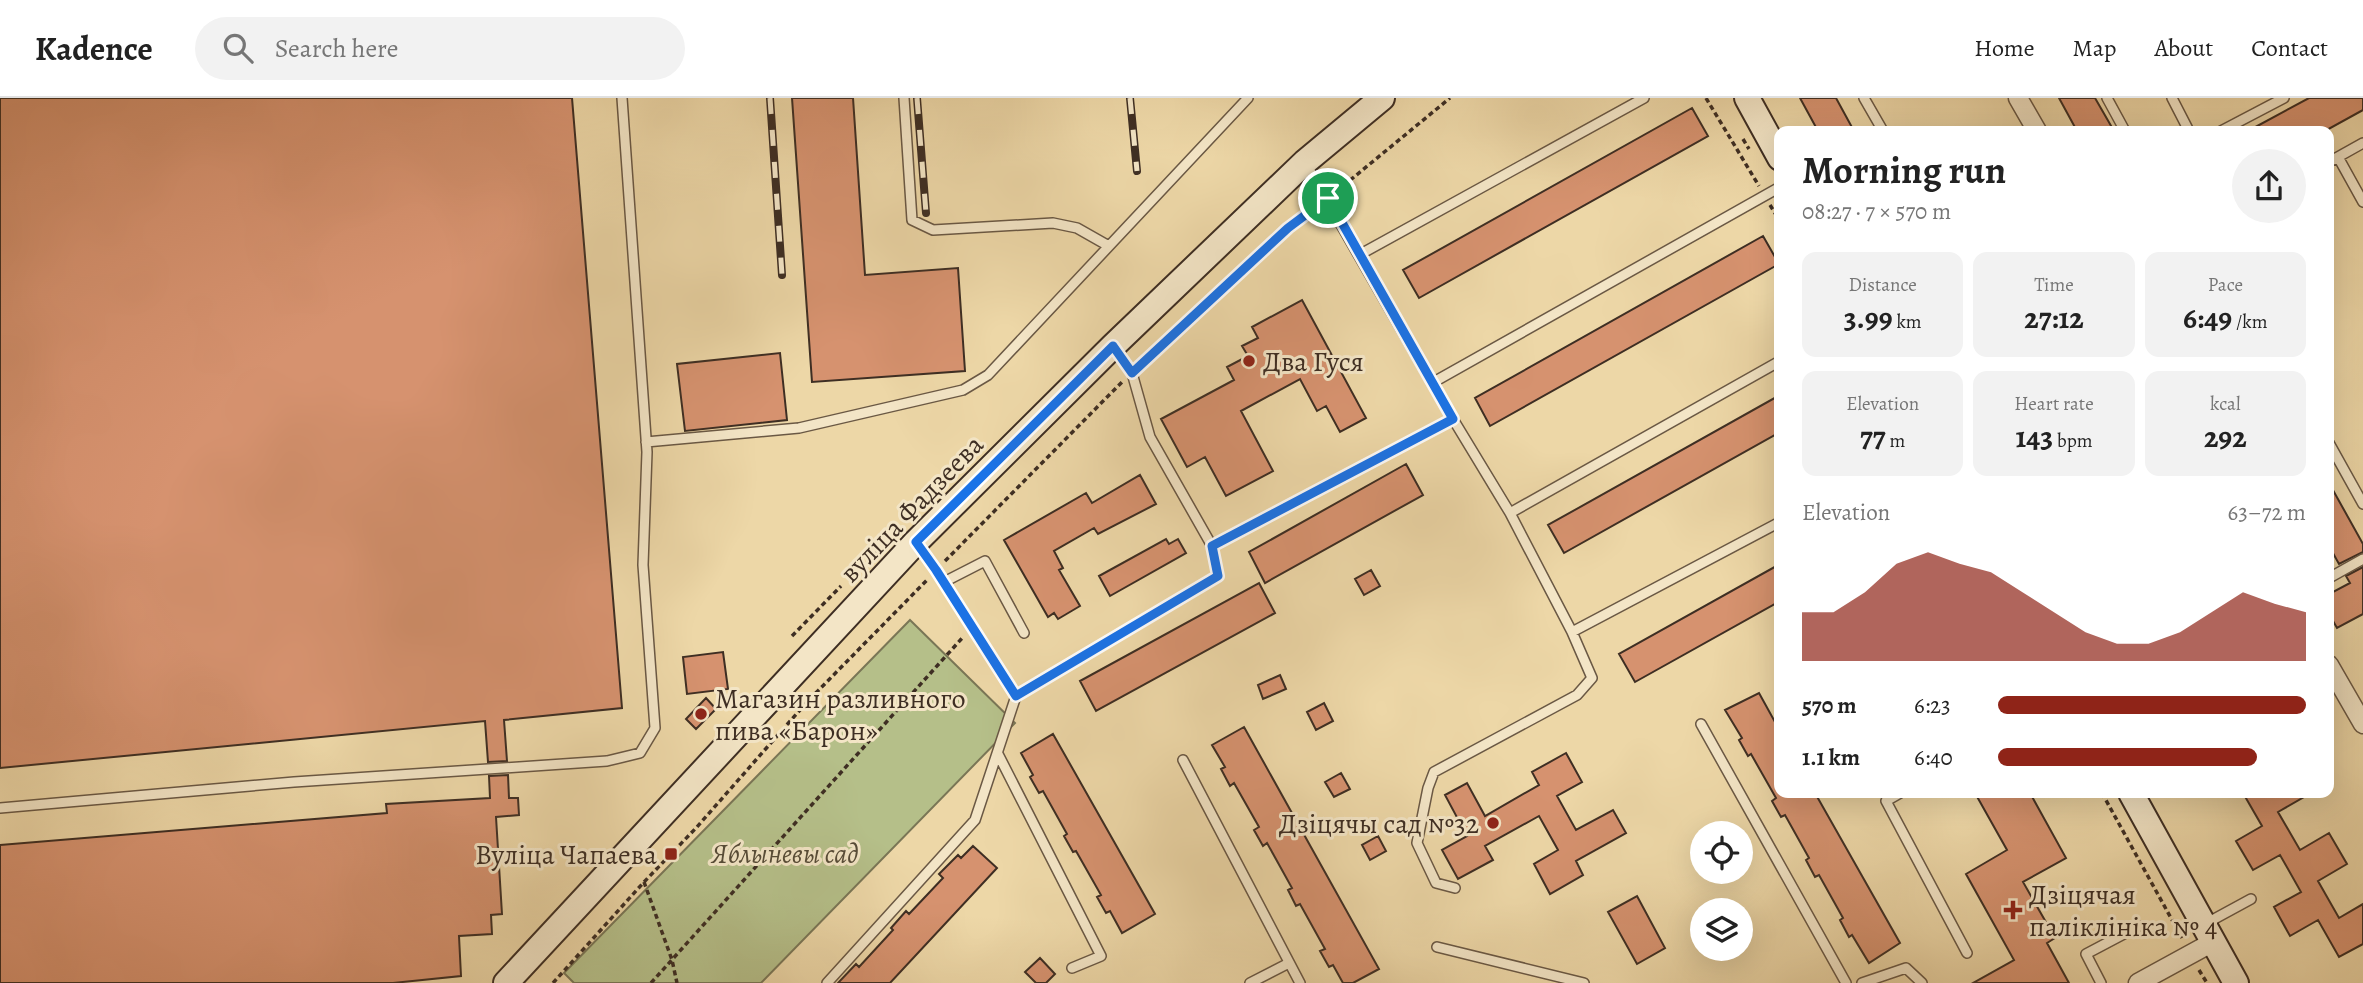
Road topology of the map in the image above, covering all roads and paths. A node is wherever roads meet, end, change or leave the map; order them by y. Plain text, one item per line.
1 (622, 98) edge
2 (904, 98) edge
3 (1248, 98) edge
4 (1382, 98) edge
5 (1450, 98) edge
6 (1644, 98) edge
7 (1706, 98) edge
8 (1747, 98) edge
9 (1864, 98) edge
10 (2018, 98) edge
11 (2107, 98) edge
12 (2172, 98) edge
13 (2284, 98) edge
14 (1880, 126) edge
15 (2034, 126) edge
16 (2122, 126) edge
17 (2186, 126) edge
18 (2231, 126) edge
19 (2363, 143) edge
20 (1774, 147) edge
21 (2334, 159) edge
22 (1305, 162) junction
23 (1774, 191) edge
24 (1765, 196) junction
25 (1328, 198) junction
26 (2363, 202) edge
27 (1774, 211) edge
28 (1107, 245) junction
29 (1359, 255) junction
30 (1113, 346) junction
31 (1774, 364) edge
32 (1132, 373) junction
33 (1432, 383) junction
34 (1453, 419) junction
35 (646, 442) junction
36 (2334, 452) edge
37 (2363, 504) edge
38 (1510, 513) junction
39 (1774, 525) edge
40 (916, 542) junction
41 (870, 545) dead end
42 (1212, 546) junction
43 (877, 553) dead end
44 (2363, 559) edge
45 (936, 570) junction
46 (2334, 575) edge
47 (944, 582) junction
48 (841, 586) dead end
49 (972, 626) junction
50 (1572, 632) junction
51 (1024, 634) dead end
52 (792, 636) dead end
53 (2334, 674) edge
54 (1016, 696) junction
55 (1701, 724) dead end
56 (2363, 724) edge
57 (998, 754) junction
58 (1183, 760) dead end
59 (1891, 798) edge
60 (2105, 798) edge
61 (2134, 798) edge
62 (0, 808) edge
63 (644, 882) junction
64 (1455, 888) dead end
65 (2251, 900) dead end
66 (2139, 926) dead end
67 (2209, 933) junction
68 (1437, 947) dead end
69 (1967, 953) dead end
70 (2191, 955) junction
71 (672, 960) junction
72 (1289, 963) junction
73 (1072, 968) dead end
74 (506, 983) edge
75 (554, 983) edge
76 (651, 983) edge
77 (677, 983) edge
78 (827, 983) edge
79 (1250, 983) edge
80 (1300, 983) edge
81 (1584, 983) edge
82 (1846, 983) edge
83 (1862, 983) edge
84 (1922, 983) edge
85 (2101, 983) edge
86 (2138, 983) edge
87 (2236, 983) edge

1 - 35 lane
2 - 28 lane
3 - 28 lane
4 - 22 street, вуліца Фадзеева
5 - 25 path
6 - 29 lane
7 - 24 path
8 - 20 street
9 - 14 lane
10 - 15 street
11 - 16 lane
12 - 17 lane
13 - 18 lane
19 - 21 lane
21 - 26 lane
22 - 25 lane
22 - 30 street, вуліца Фадзеева
23 - 24 lane
24 - 27 path
24 - 33 lane
25 - 29 lane
25 - 32 path
28 - 35 lane
29 - 33 lane
30 - 32 lane
30 - 40 street, вуліца Фадзеева
31 - 38 lane
32 - 42 lane
32 - 45 path
33 - 34 lane
34 - 38 lane
34 - 42 lane
35 - 62 lane
36 - 37 lane
38 - 50 lane
39 - 50 lane
40 - 45 lane
40 - 74 street, вуліца Фадзеева
41 - 43 path
42 - 54 lane
44 - 46 lane
45 - 47 lane
45 - 63 path
47 - 49 lane
47 - 51 lane
48 - 52 path
49 - 54 lane
49 - 71 path
50 - 64 lane
53 - 56 street
54 - 57 lane
55 - 82 lane
57 - 73 lane
57 - 78 lane
58 - 72 lane
59 - 69 lane
60 - 70 path
61 - 67 street
63 - 71 path
63 - 75 path
65 - 67 lane
66 - 85 lane
67 - 70 street
67 - 87 street
68 - 81 lane
70 - 86 street
71 - 76 path
71 - 77 path
72 - 79 lane
72 - 80 lane
83 - 84 lane

